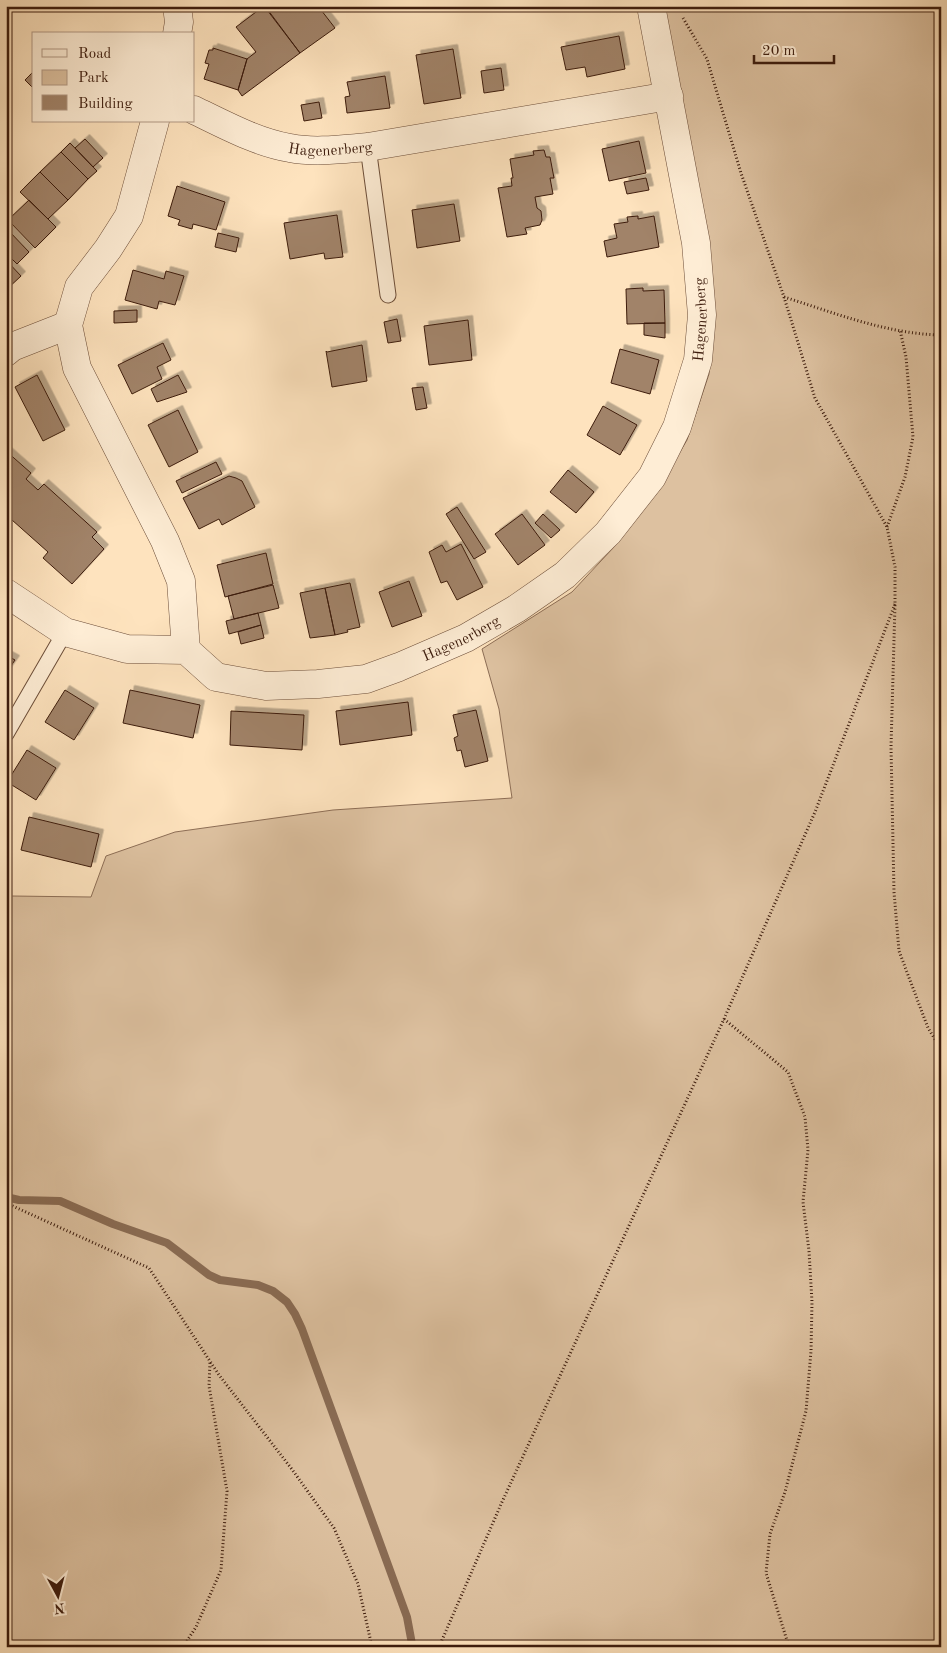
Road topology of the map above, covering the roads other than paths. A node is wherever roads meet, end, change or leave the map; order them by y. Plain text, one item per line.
1 (177, 6) edge
2 (651, 6) edge
3 (177, 32) edge
4 (669, 96) junction
5 (195, 110) edge
6 (155, 122) edge
7 (368, 147) junction
8 (388, 296) dead end
9 (68, 325) junction
10 (6, 352) edge
11 (6, 593) edge
12 (65, 632) junction
13 (186, 650) junction
14 (6, 734) edge

1 - 3 street
2 - 4 street
4 - 7 street, Hagenerberg
4 - 13 street, Hagenerberg
5 - 7 street, Hagenerberg
6 - 9 street
7 - 8 lane
9 - 10 street
9 - 13 street
11 - 12 street
12 - 13 street
12 - 14 lane

